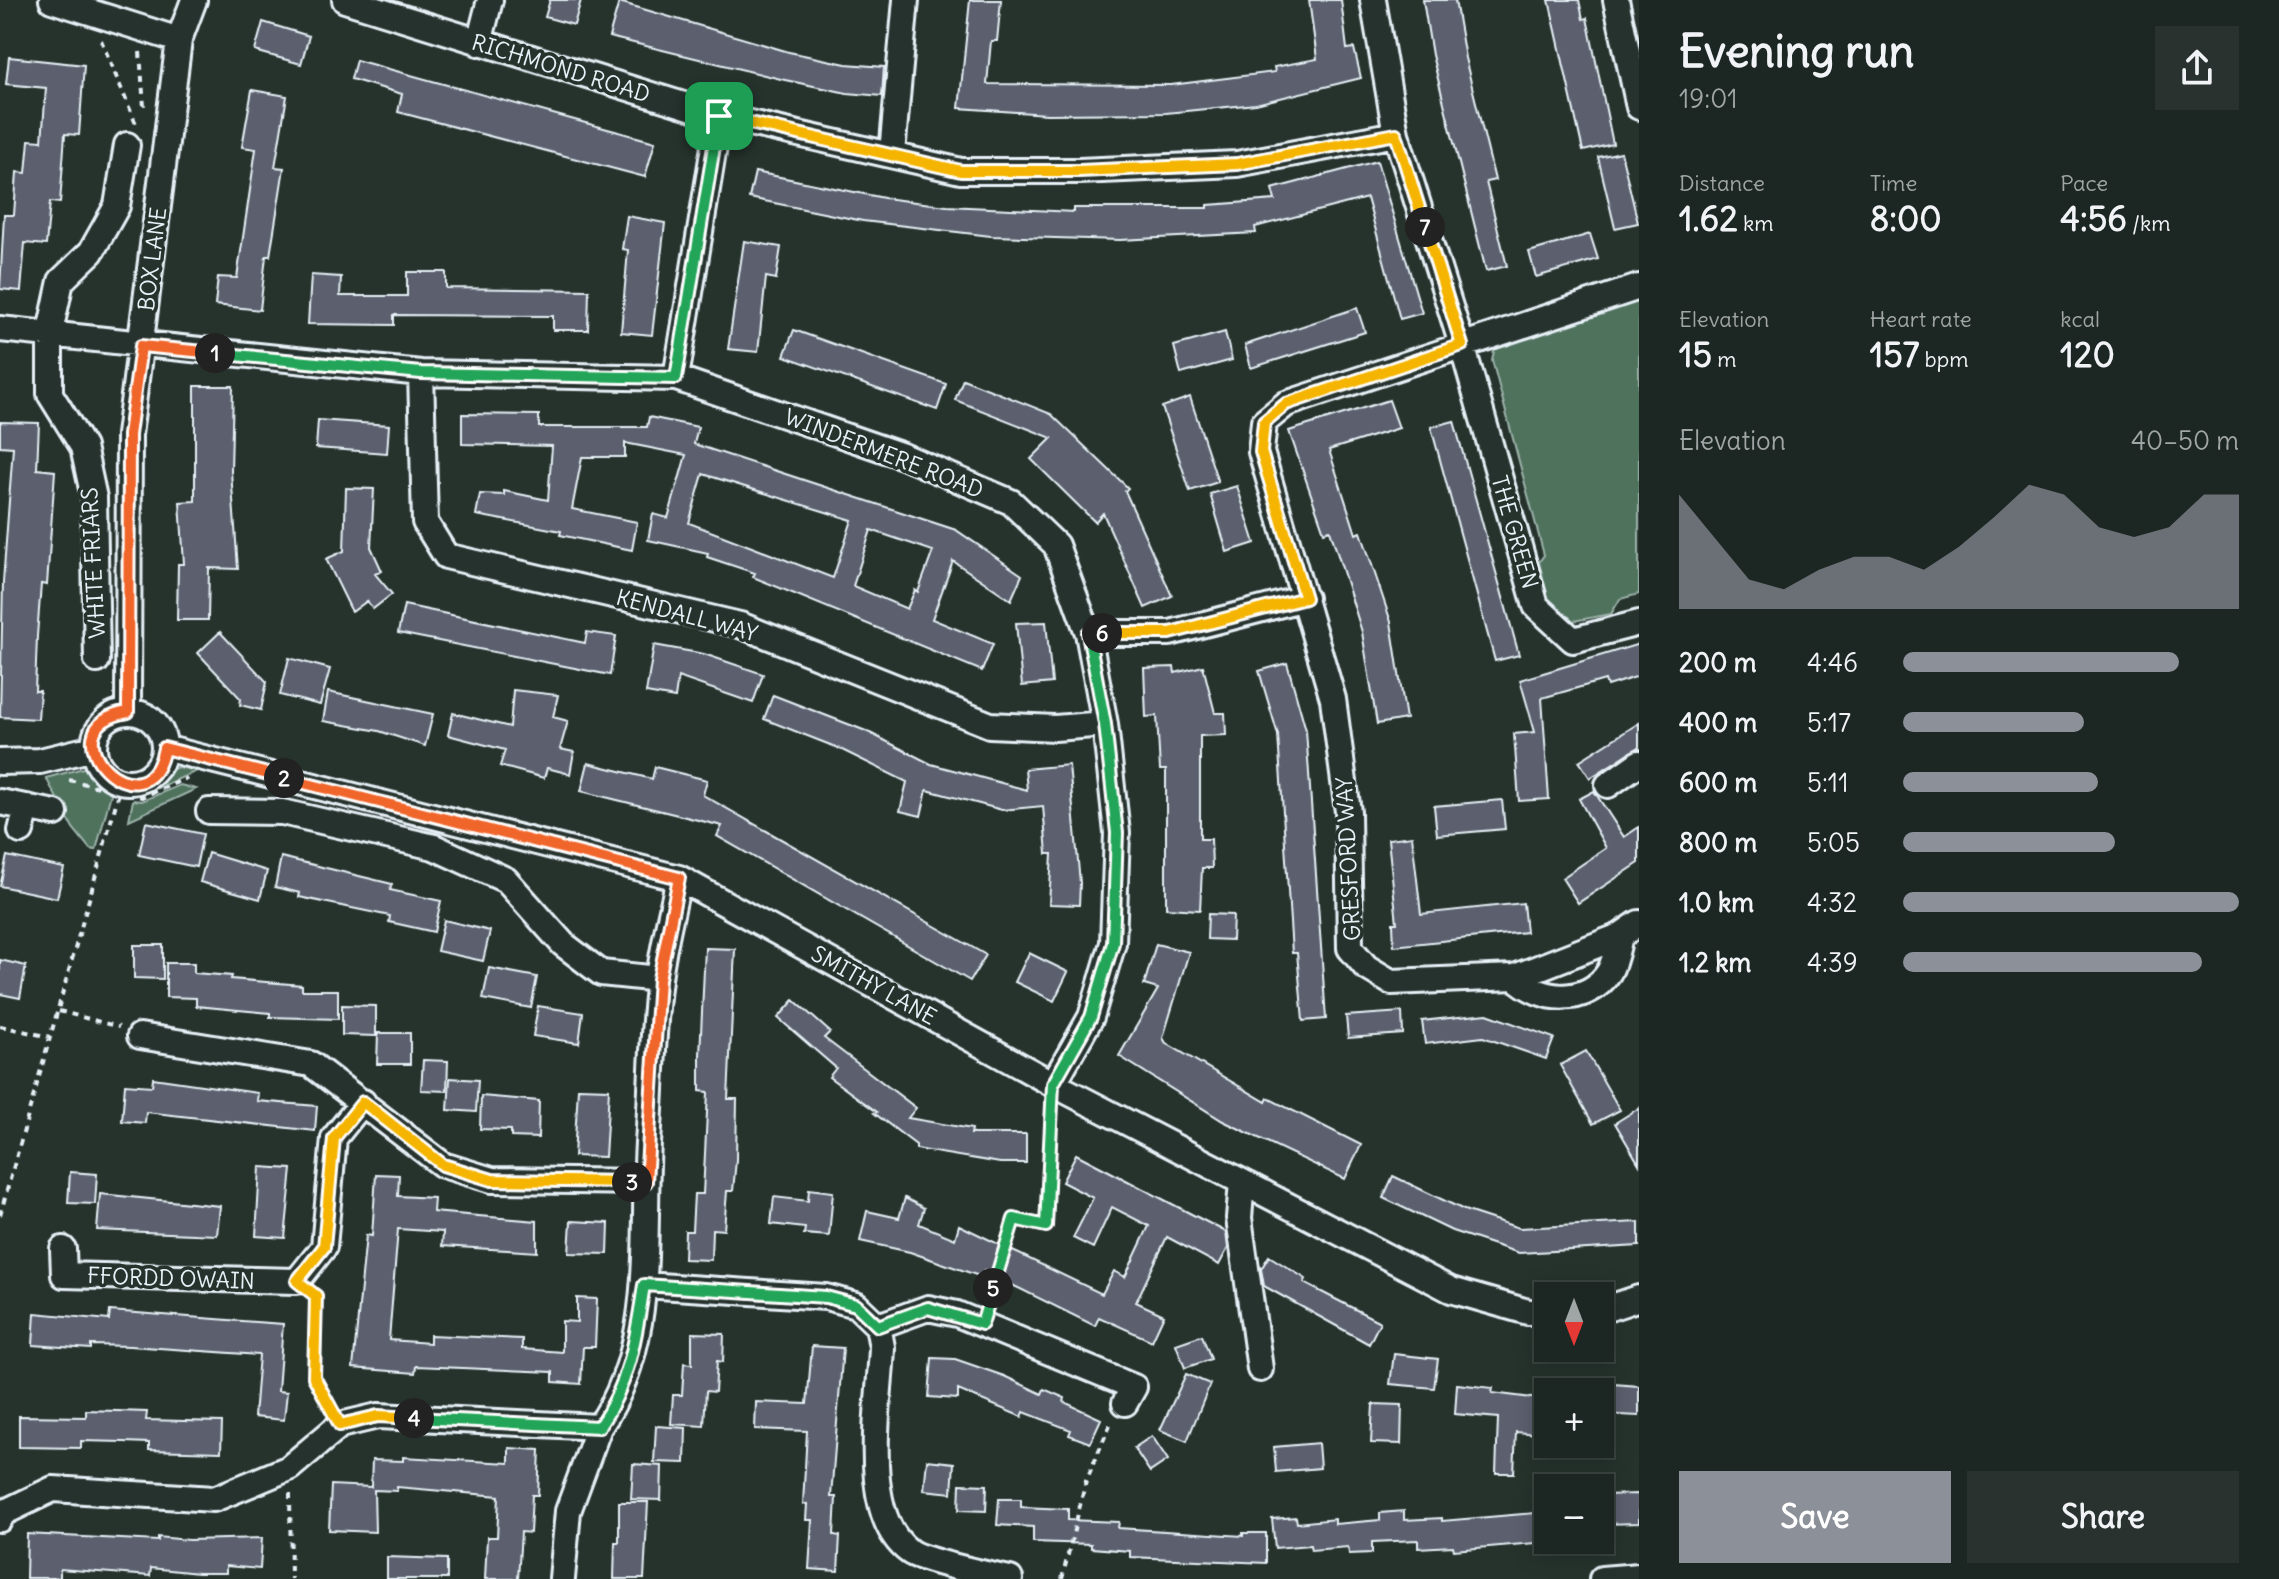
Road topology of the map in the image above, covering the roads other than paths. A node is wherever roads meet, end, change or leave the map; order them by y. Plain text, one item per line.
1 (52, 0) edge
2 (194, 0) edge
3 (345, 0) edge
4 (490, 0) edge
5 (906, 0) edge
6 (1373, 0) edge
7 (1616, 0) edge
8 (179, 40) junction
9 (479, 43) junction
10 (1639, 107) edge
11 (719, 116) junction
12 (1396, 134) junction
13 (133, 138) road end
14 (892, 153) junction
15 (1639, 287) edge
16 (0, 329) edge
17 (50, 332) junction
18 (1462, 345) junction
19 (141, 346) junction
20 (421, 373) junction
21 (676, 378) junction
22 (1305, 598) junction
23 (1639, 623) edge
24 (1088, 633) junction
25 (97, 660) dead end
26 (128, 712) junction
27 (1105, 724) junction
28 (94, 748) junction
29 (164, 748) junction
30 (0, 762) edge
31 (1639, 763) edge
32 (1608, 785) dead end
33 (0, 802) edge
34 (209, 811) dead end
35 (55, 813) dead end
36 (679, 878) junction
37 (1630, 929) edge
38 (1515, 977) junction
39 (659, 979) junction
40 (140, 1036) road end
41 (1053, 1084) junction
42 (363, 1102) junction
43 (646, 1182) junction
44 (1242, 1182) junction
45 (63, 1249) dead end
46 (644, 1285) junction
47 (1639, 1298) edge
48 (1614, 1306) edge
49 (1534, 1312) edge
50 (878, 1326) junction
51 (1260, 1369) dead end
52 (1134, 1387) road end
53 (599, 1427) junction
54 (0, 1519) edge
55 (1639, 1576) edge
56 (1003, 1578) edge
57 (562, 1579) edge
58 (1010, 1579) edge
59 (1602, 1579) edge

1 - 8 street
2 - 8 street, BOX LANE
3 - 9 street, RICHMOND ROAD
4 - 9 street
5 - 14 street
6 - 12 street
7 - 10 street
8 - 19 street, BOX LANE
9 - 11 street, RICHMOND ROAD
11 - 14 street, RICHMOND ROAD
11 - 21 street
12 - 14 street, RICHMOND ROAD
12 - 18 street
13 - 17 street, WHITE FRIARS
15 - 18 street
16 - 17 street, WINDERMERE ROAD
17 - 19 street, WINDERMERE ROAD
17 - 25 street, WHITE FRIARS
18 - 22 street, GRESFORD WAY
18 - 23 street, THE GREEN
19 - 20 street, WINDERMERE ROAD
19 - 26 street, BOX LANE
20 - 21 street, WINDERMERE ROAD
20 - 27 street, KENDALL WAY
21 - 24 street, WINDERMERE ROAD
22 - 24 street
22 - 38 street, GRESFORD WAY
24 - 27 street, WINDERMERE ROAD
26 - 28 street
26 - 29 street
27 - 41 street, WINDERMERE ROAD
28 - 29 street
28 - 30 street
29 - 36 street, SMITHY LANE
31 - 32 street
33 - 35 street
34 - 39 street
36 - 39 street
36 - 41 street, SMITHY LANE
37 - 38 street
37 - 38 street
39 - 43 street
40 - 42 street
41 - 44 street, SMITHY LANE
42 - 43 street
42 - 45 street, FFORDD OWAIN
43 - 46 street
44 - 49 street, SMITHY LANE
44 - 51 street
46 - 50 street
46 - 53 street
47 - 48 street
50 - 52 street
50 - 56 street
53 - 54 street
53 - 57 street
55 - 59 street
56 - 58 street

